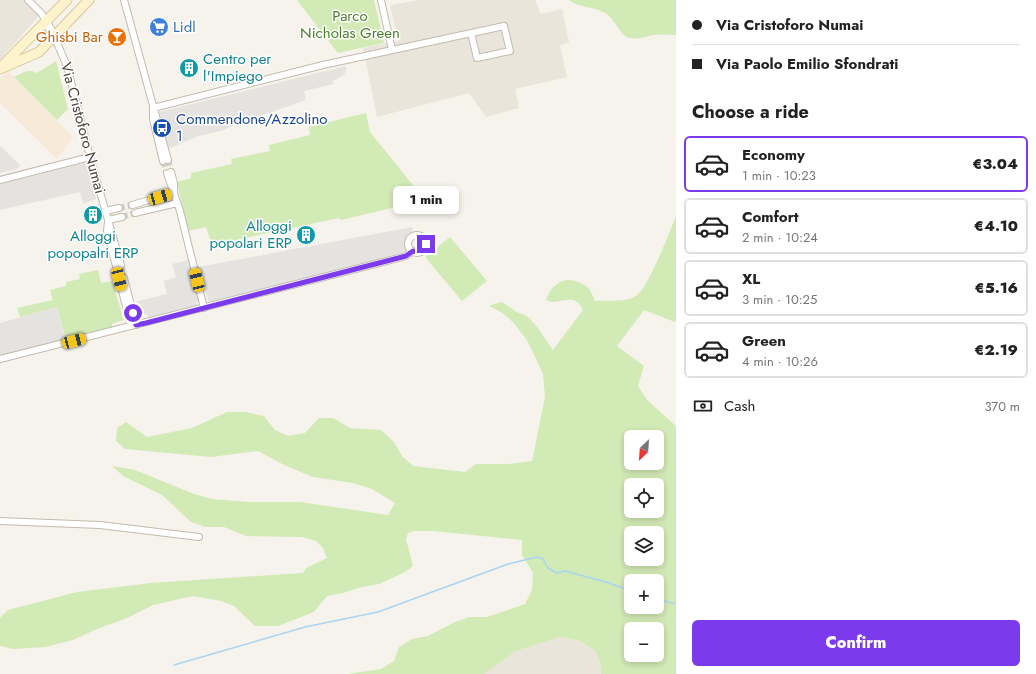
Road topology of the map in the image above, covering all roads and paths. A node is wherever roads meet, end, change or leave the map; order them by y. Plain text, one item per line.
1 (28, 0) edge
2 (67, 0) edge
3 (89, 0) edge
4 (124, 0) edge
5 (381, 0) edge
6 (46, 22) junction
7 (471, 33) junction
8 (54, 36) junction
9 (392, 50) junction
10 (0, 69) edge
11 (153, 108) junction
12 (90, 157) junction
13 (166, 161) tunnel mouth
14 (169, 173) tunnel mouth
15 (0, 180) edge
16 (174, 193) junction
17 (177, 203) junction
18 (132, 205) tunnel mouth
19 (119, 208) tunnel mouth
20 (105, 211) junction
21 (135, 213) tunnel mouth
22 (122, 217) tunnel mouth
23 (108, 220) junction
24 (413, 251) dead end
25 (118, 265) tunnel mouth
26 (122, 279) tunnel mouth
27 (204, 308) junction
28 (133, 326) junction
29 (0, 359) edge
30 (0, 521) edge
31 (198, 537) dead end

1 - 6 street
2 - 6 main road
3 - 8 main road
4 - 11 street
5 - 9 street
6 - 8 street
6 - 10 main road
7 - 7 street
7 - 9 street
8 - 10 main road
8 - 12 street, Via Cristoforo Numai
9 - 11 street
11 - 13 street
12 - 15 street
12 - 20 street, Via Cristoforo Numai
14 - 16 street
16 - 17 street
16 - 18 street
17 - 21 street
17 - 27 street
19 - 20 street
20 - 23 street, Via Cristoforo Numai
22 - 23 street
23 - 25 street, Via Cristoforo Numai
24 - 27 street
26 - 28 street
27 - 28 street
28 - 29 street
30 - 31 street

